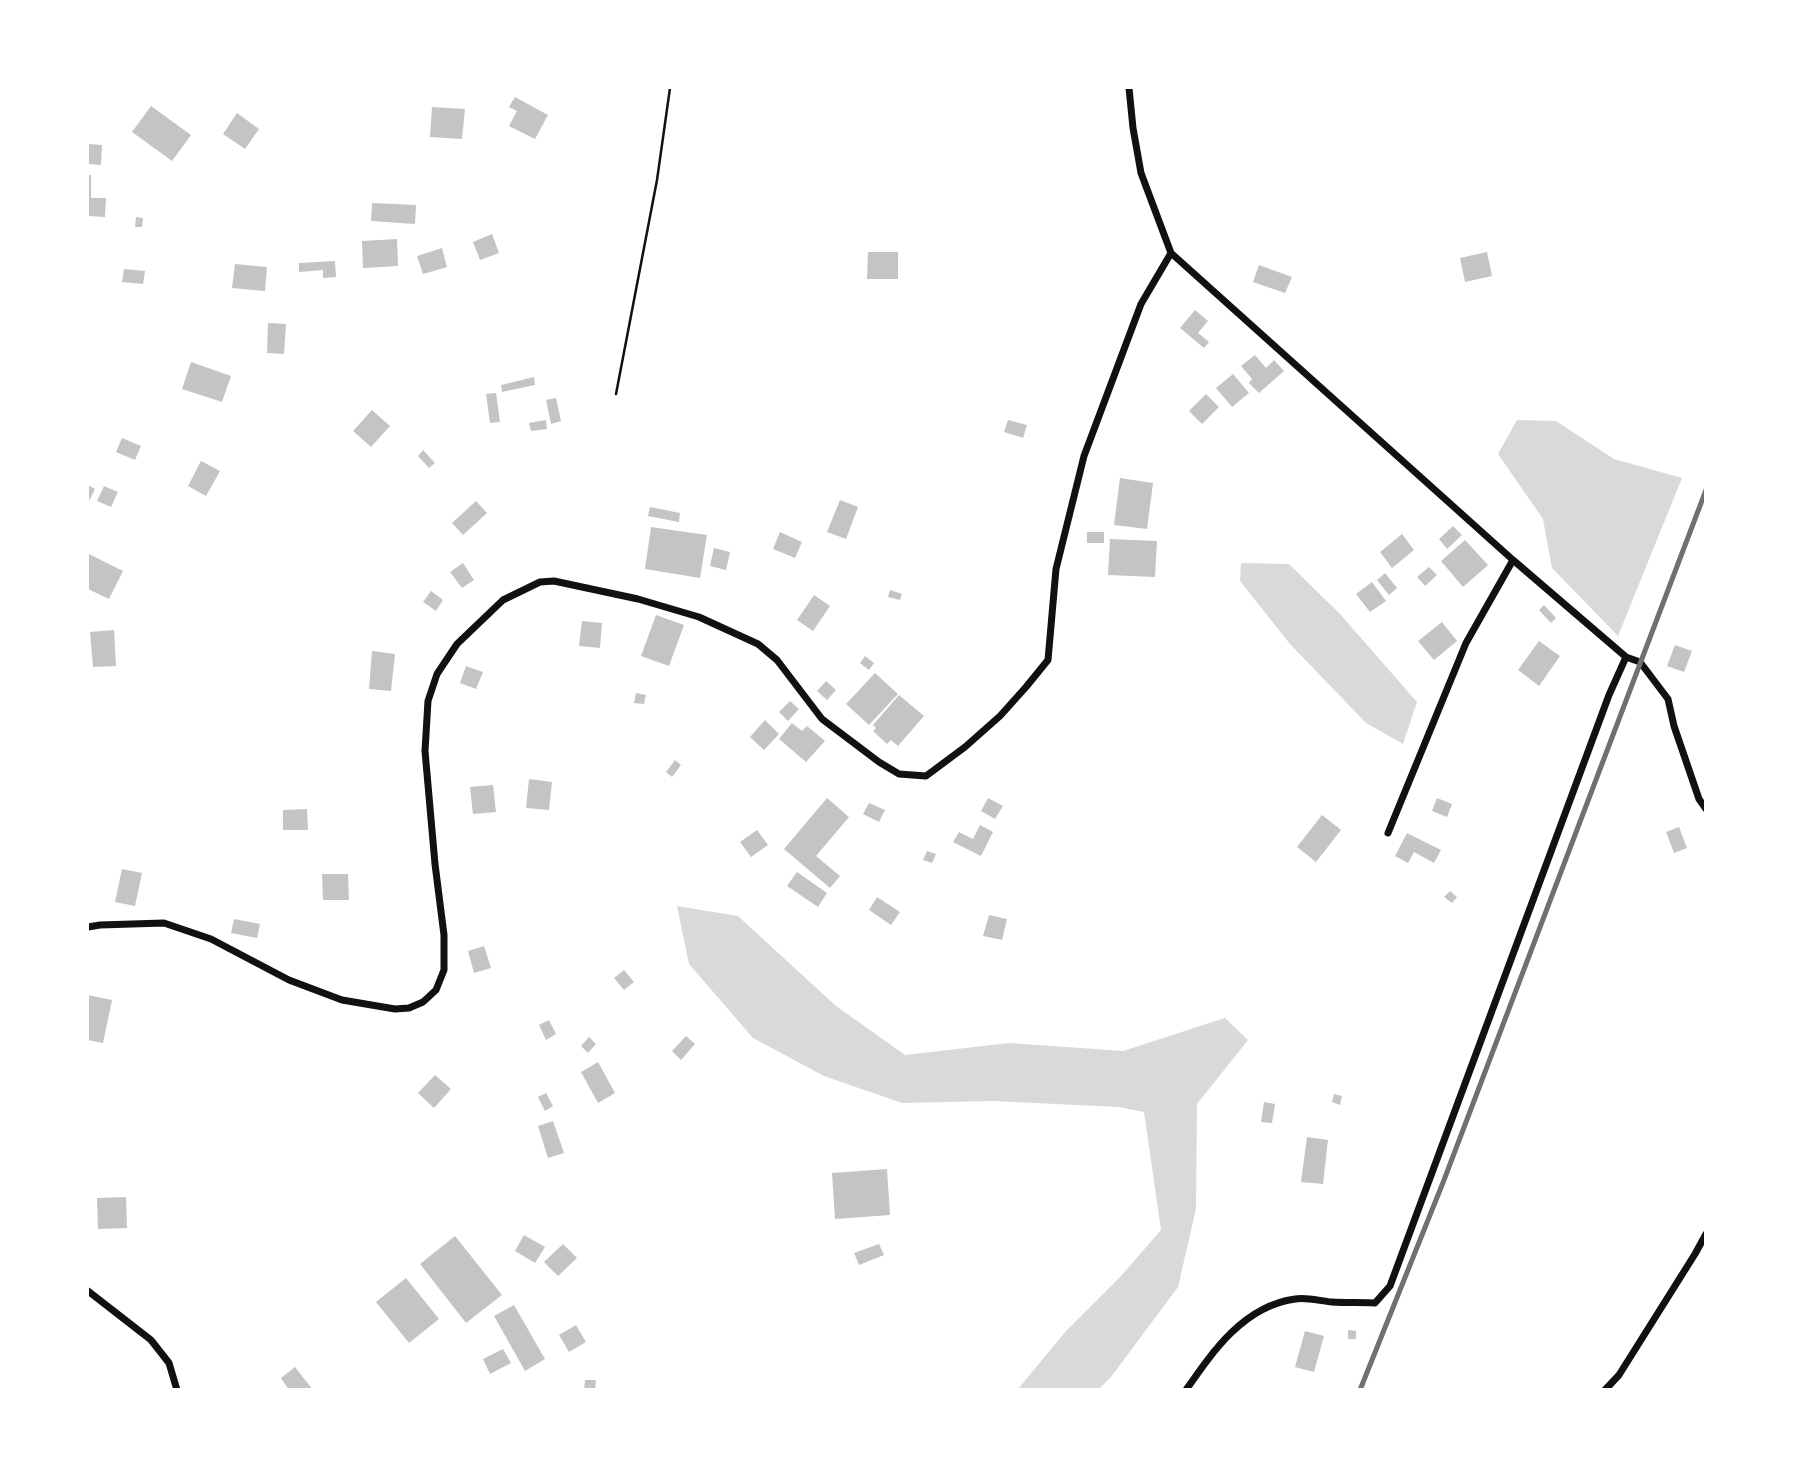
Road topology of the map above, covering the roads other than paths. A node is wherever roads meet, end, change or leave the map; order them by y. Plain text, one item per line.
1 (1129, 88) edge
2 (1171, 253) junction
3 (1513, 560) junction
4 (1626, 657) junction
5 (1702, 800) edge
6 (1706, 809) edge
7 (1388, 833) dead end
8 (88, 927) edge
9 (1706, 1234) edge
10 (88, 1291) edge
11 (177, 1390) edge
12 (1186, 1390) edge
13 (1605, 1390) edge

1 - 2 street
2 - 3 street
2 - 8 street
3 - 4 street
3 - 7 street
4 - 5 street
4 - 12 street
5 - 6 street
9 - 13 street
10 - 11 street

